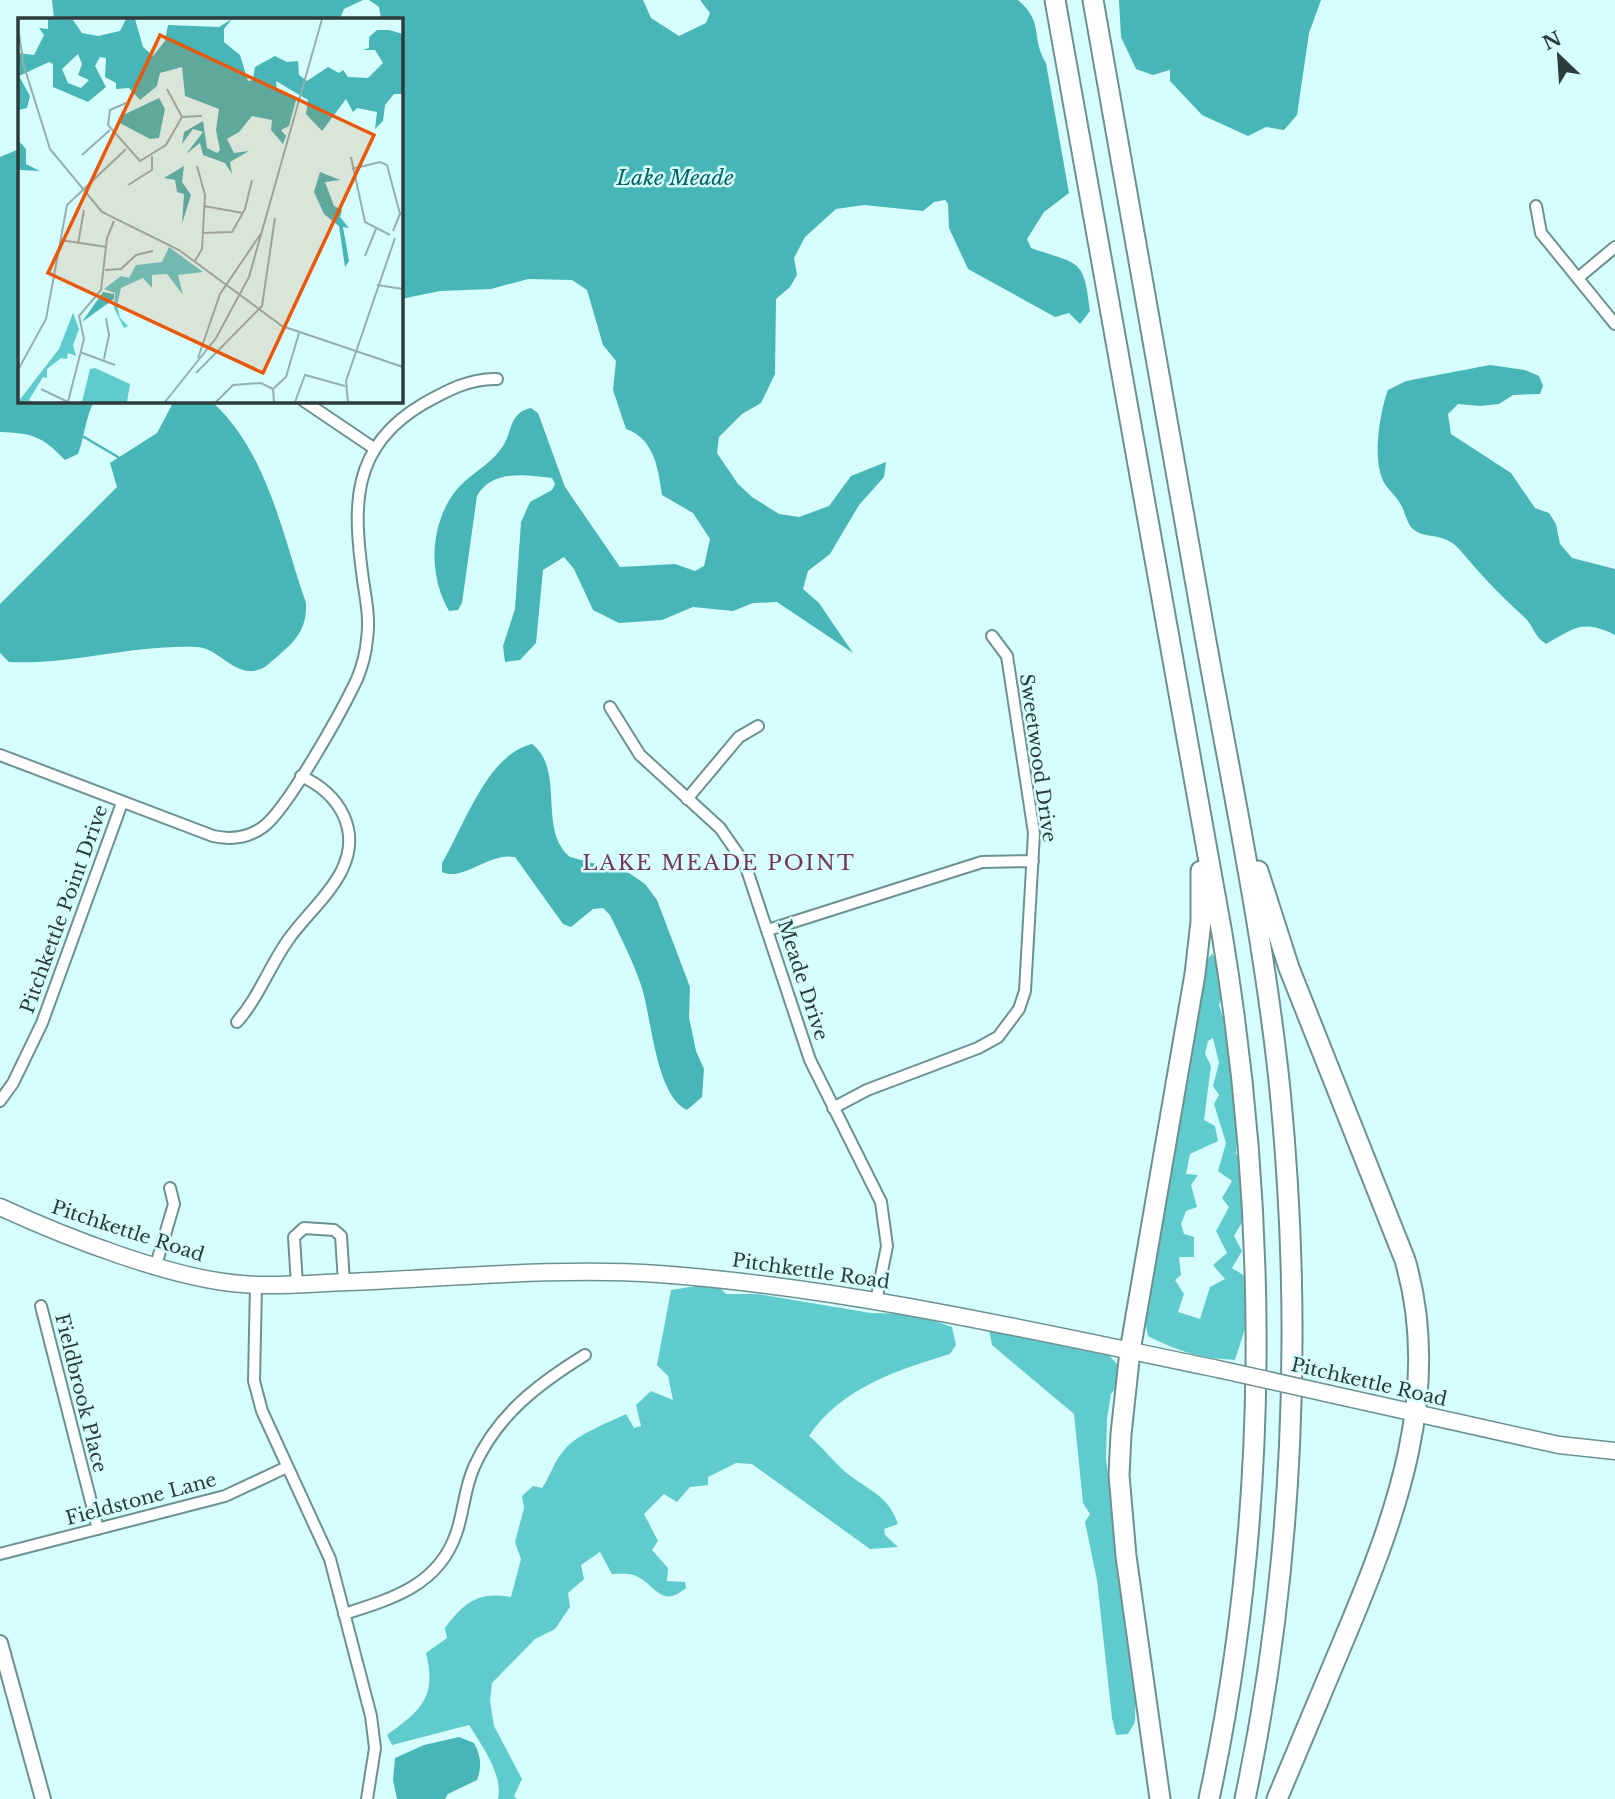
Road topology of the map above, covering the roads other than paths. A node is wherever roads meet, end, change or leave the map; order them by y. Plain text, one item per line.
1 (1055, 0) edge
2 (1093, 0) edge
3 (1536, 206) dead end
4 (1615, 247) edge
5 (1578, 278) junction
6 (1615, 324) edge
7 (497, 379) dead end
8 (305, 402) edge
9 (375, 449) junction
10 (992, 636) dead end
11 (610, 707) dead end
12 (758, 726) dead end
13 (1226, 752) junction
14 (0, 755) edge
15 (1192, 765) junction
16 (301, 776) junction
17 (687, 799) junction
18 (122, 803) junction
19 (1033, 861) junction
20 (768, 930) junction
21 (237, 1022) dead end
22 (0, 1101) edge
23 (833, 1108) junction
24 (170, 1188) dead end
25 (0, 1207) edge
26 (156, 1265) junction
27 (344, 1282) junction
28 (296, 1284) junction
29 (256, 1285) junction
30 (876, 1301) junction
31 (41, 1306) dead end
32 (1130, 1351) junction
33 (584, 1355) dead end
34 (1417, 1415) junction
35 (1615, 1451) edge
36 (287, 1467) junction
37 (98, 1529) junction
38 (0, 1554) edge
39 (344, 1614) junction
40 (0, 1643) edge
41 (43, 1799) edge
42 (367, 1799) edge
43 (1160, 1799) edge
44 (1209, 1799) edge
45 (1245, 1799) edge
46 (1277, 1799) edge

1 - 15 highway
2 - 13 highway
3 - 5 street
4 - 5 street
5 - 6 street
7 - 9 street
8 - 9 street
9 - 16 street
10 - 19 street, Sweetwood Drive
11 - 17 street, Meade Drive
12 - 17 street
13 - 34 highway
13 - 45 highway
14 - 18 street
15 - 32 highway
15 - 44 highway
16 - 18 street
16 - 21 street
17 - 20 street, Meade Drive
18 - 22 street, Pitchkettle Point Drive
19 - 20 street
19 - 23 street, Sweetwood Drive
20 - 23 street, Meade Drive
23 - 30 street, Meade Drive
24 - 26 street
25 - 26 main road, Pitchkettle Road
26 - 29 main road, Pitchkettle Road
27 - 28 main road, Pitchkettle Road
27 - 28 street
27 - 30 main road, Pitchkettle Road
28 - 29 main road, Pitchkettle Road
29 - 36 street
30 - 32 main road, Pitchkettle Road
31 - 37 street, Fieldbrook Place
32 - 34 main road, Pitchkettle Road, bridge
32 - 43 highway
33 - 39 street
34 - 35 main road, Pitchkettle Road
34 - 46 highway
36 - 37 street, Fieldstone Lane
36 - 39 street
37 - 38 street, Fieldstone Lane
39 - 42 street
40 - 41 street

